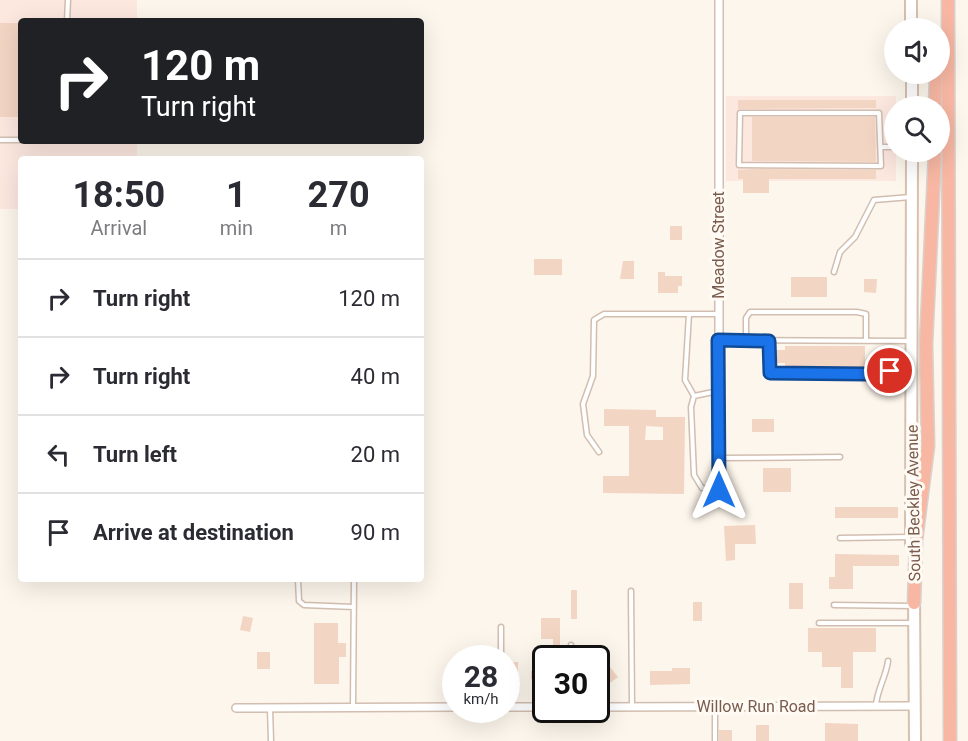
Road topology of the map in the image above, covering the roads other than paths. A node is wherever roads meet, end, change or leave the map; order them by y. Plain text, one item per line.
1 (68, 0) edge
2 (719, 0) edge
3 (911, 0) edge
4 (948, 0) edge
5 (67, 18) edge
6 (912, 18) edge
7 (949, 18) edge
8 (949, 84) edge
9 (0, 140) edge
10 (18, 140) edge
11 (882, 147) joint
12 (912, 162) edge
13 (934, 162) edge
14 (912, 196) junction
15 (834, 272) dead end
16 (688, 314) junction
17 (718, 314) junction
18 (718, 340) junction
19 (746, 340) junction
20 (769, 341) junction
21 (866, 341) junction
22 (913, 341) junction
23 (912, 367) junction
24 (718, 391) junction
25 (694, 396) junction
26 (599, 452) dead end
27 (840, 457) dead end
28 (719, 458) junction
29 (719, 490) joint
30 (911, 537) junction
31 (840, 538) dead end
32 (298, 582) edge
33 (354, 582) edge
34 (632, 591) dead end
35 (914, 604) junction
36 (834, 605) dead end
37 (354, 607) junction
38 (819, 623) dead end
39 (915, 623) junction
40 (501, 627) dead end
41 (501, 645) edge
42 (888, 662) dead end
43 (632, 706) junction
44 (715, 706) junction
45 (876, 706) junction
46 (914, 706) junction
47 (353, 707) junction
48 (442, 707) edge
49 (610, 707) edge
50 (236, 708) dead end
51 (270, 708) junction
52 (271, 741) edge
53 (715, 741) edge
54 (915, 741) edge
55 (950, 741) edge

1 - 5 lane
2 - 17 street, Meadow Street
3 - 6 main road
4 - 7 highway
8 - 55 highway
9 - 10 lane
11 - 11 lane
12 - 14 main road, South Beckley Avenue
13 - 35 highway
14 - 15 lane
14 - 22 main road, South Beckley Avenue
16 - 17 lane
16 - 25 lane
16 - 26 lane
17 - 18 street, Meadow Street
18 - 19 lane
18 - 24 street, Meadow Street
19 - 20 lane
19 - 21 lane
20 - 21 lane
20 - 23 lane
21 - 22 lane
22 - 23 main road, South Beckley Avenue
23 - 30 main road, South Beckley Avenue
24 - 25 lane
24 - 28 street, Meadow Street
25 - 29 lane
27 - 28 lane
28 - 29 street, Meadow Street
30 - 31 lane
30 - 35 main road, South Beckley Avenue
32 - 37 lane
33 - 37 lane
34 - 43 lane
35 - 36 lane
35 - 39 main road, South Beckley Avenue
37 - 47 lane
38 - 39 lane
39 - 46 main road, South Beckley Avenue
40 - 41 lane
42 - 45 lane
43 - 44 street, Willow Run Road
43 - 49 street, Willow Run Road
44 - 45 street, Willow Run Road
44 - 53 lane
45 - 46 street, Willow Run Road
46 - 54 main road, South Beckley Avenue
47 - 48 street
47 - 51 street
50 - 51 street
51 - 52 lane

